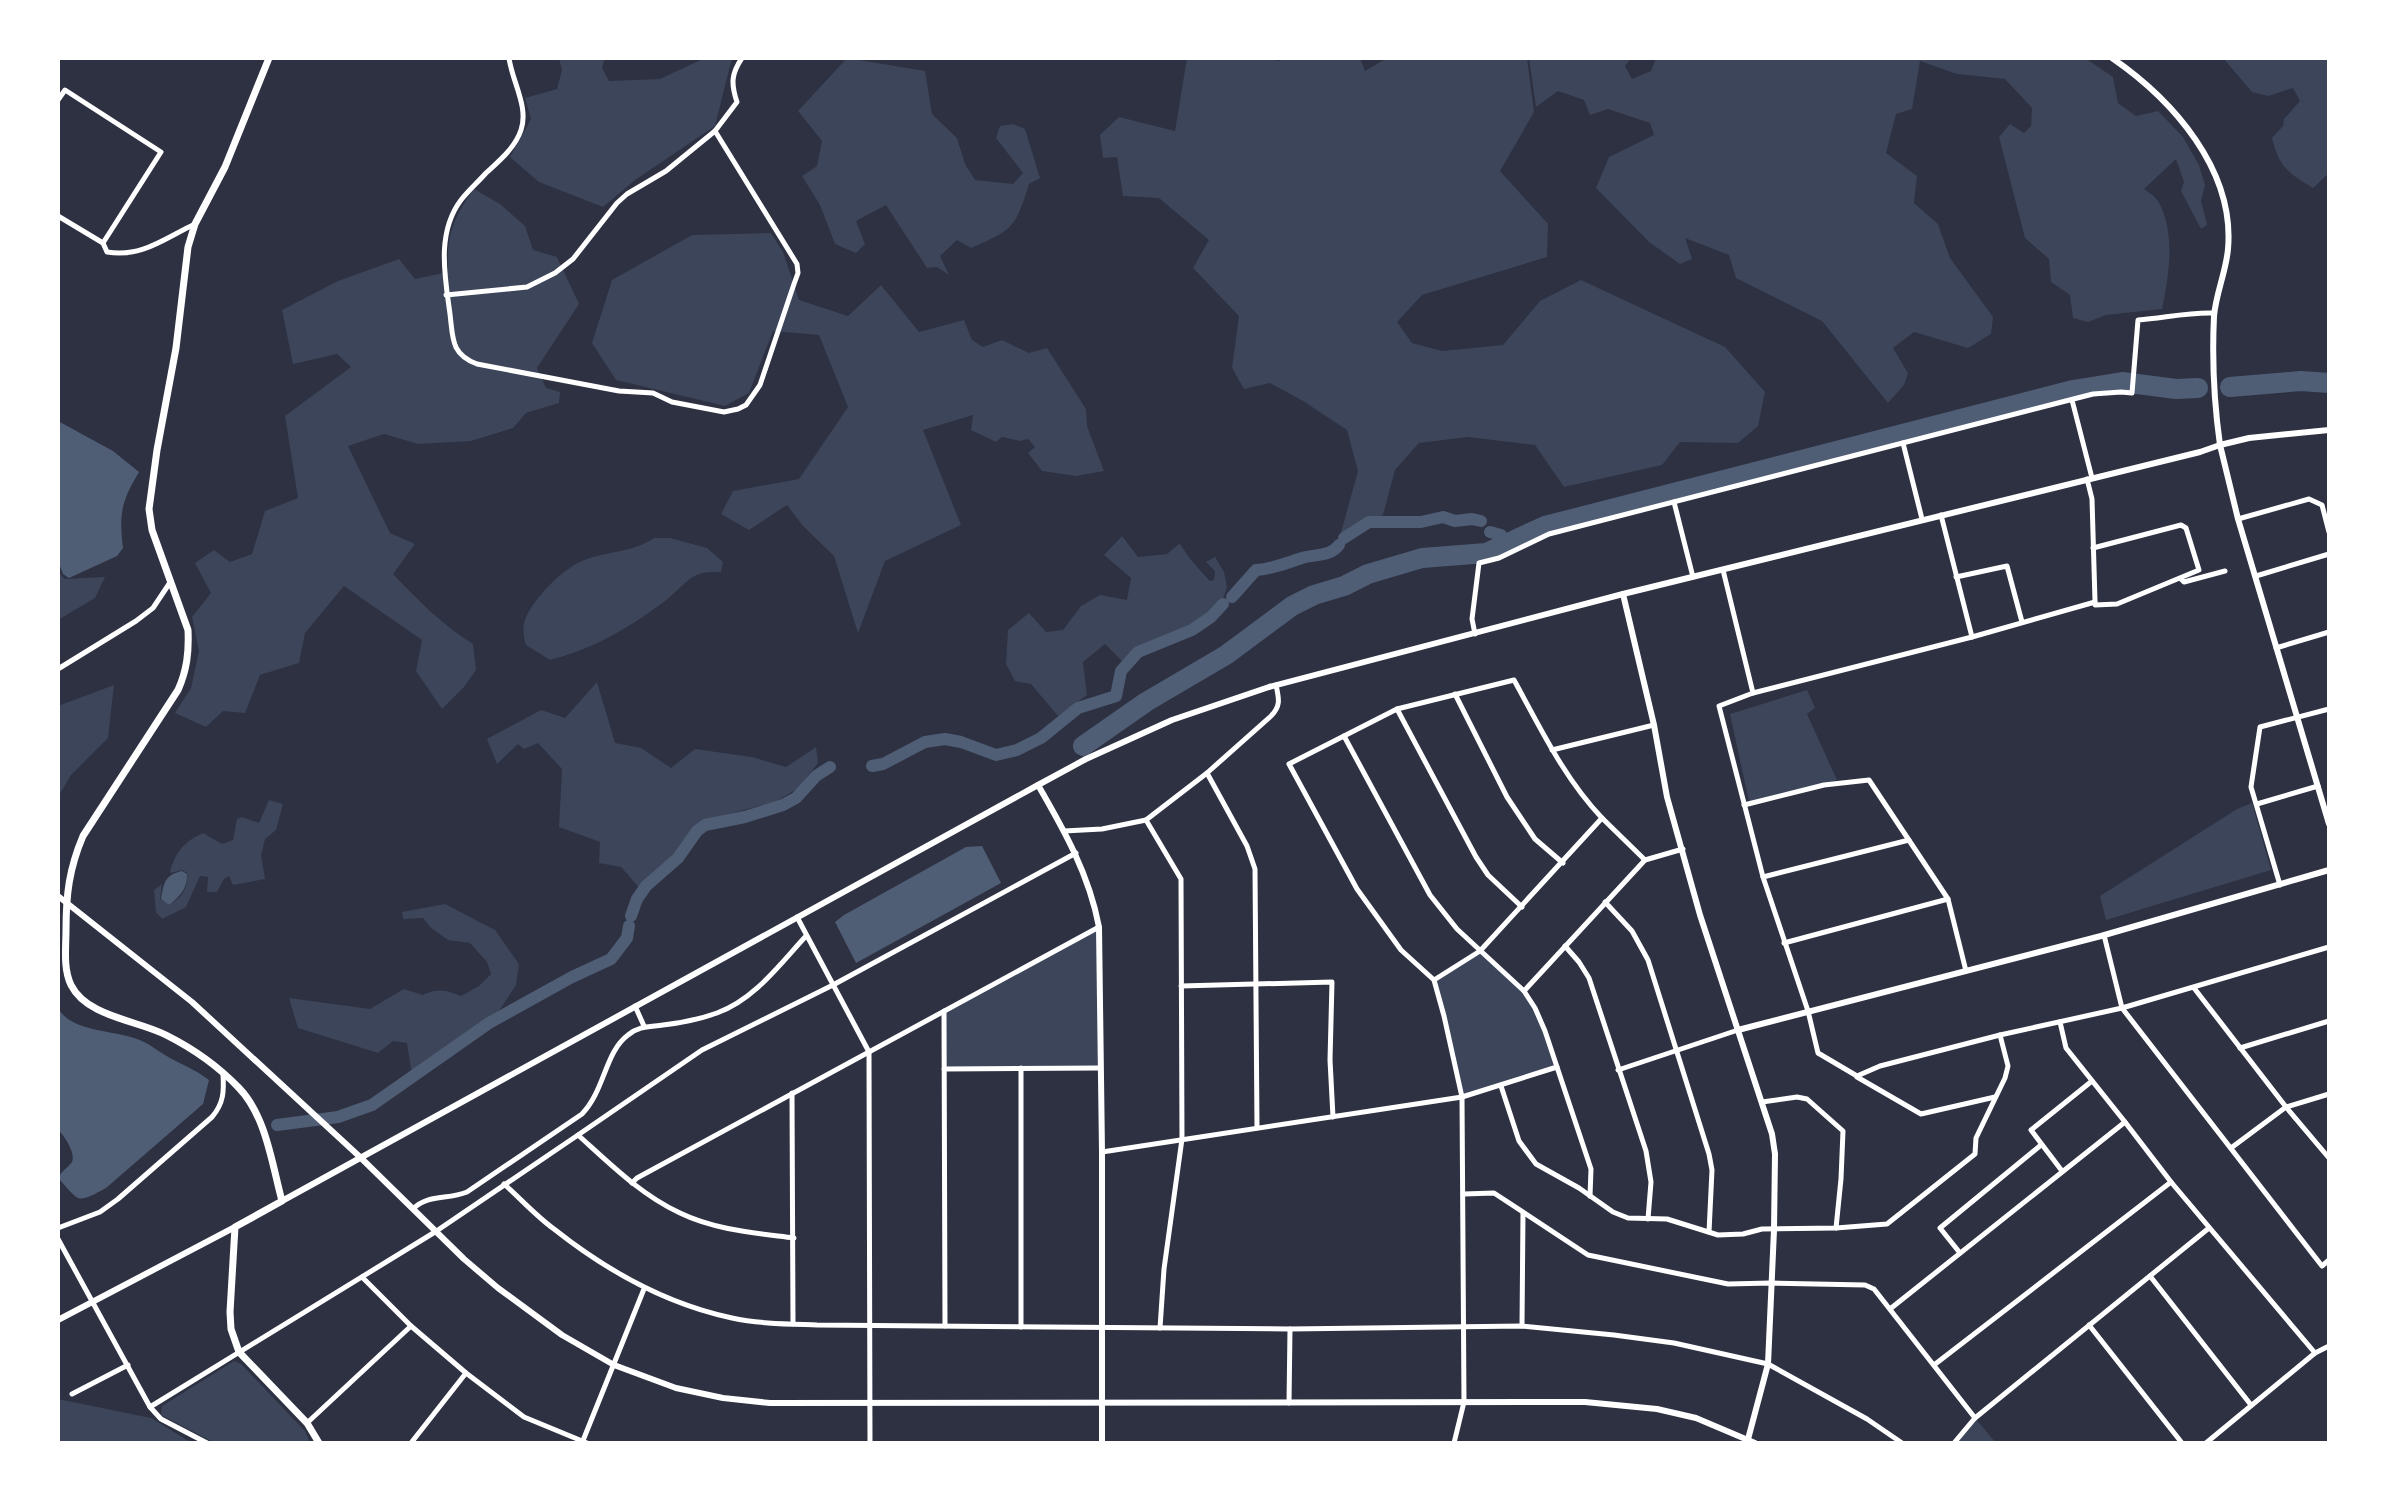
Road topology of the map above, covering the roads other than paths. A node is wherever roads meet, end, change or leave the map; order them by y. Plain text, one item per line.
1 (269, 58) edge
2 (509, 58) edge
3 (742, 58) edge
4 (2112, 58) edge
5 (58, 100) edge
6 (715, 131) junction
7 (58, 216) edge
8 (195, 224) junction
9 (103, 243) junction
10 (446, 295) junction
11 (2214, 313) junction
12 (2072, 400) junction
13 (2329, 430) edge
14 (1903, 443) junction
15 (2220, 445) junction
16 (2090, 478) junction
17 (1674, 502) junction
18 (1941, 515) junction
19 (1922, 519) junction
20 (2238, 519) junction
21 (2329, 532) edge
22 (2093, 548) junction
23 (2329, 554) edge
24 (1723, 570) junction
25 (2225, 571) dead end
26 (2256, 576) junction
27 (1693, 577) junction
28 (1956, 577) junction
29 (2181, 579) junction
30 (171, 580) junction
31 (1623, 594) junction
32 (2095, 602) junction
33 (2022, 622) junction
34 (2329, 632) edge
35 (1475, 634) junction
36 (1972, 637) junction
37 (2276, 648) junction
38 (58, 669) edge
39 (1276, 685) junction
40 (1454, 693) junction
41 (1753, 693) junction
42 (1397, 709) junction
43 (2329, 709) edge
44 (2298, 718) junction
45 (1654, 725) junction
46 (1344, 736) junction
47 (1552, 750) junction
48 (1207, 773) junction
49 (1038, 785) junction
50 (2318, 785) junction
51 (2257, 804) junction
52 (1744, 805) junction
53 (1602, 818) junction
54 (1146, 820) junction
55 (2329, 824) edge
56 (1064, 831) junction
57 (1909, 840) junction
58 (1683, 849) junction
59 (1076, 853) junction
60 (1645, 860) junction
61 (1563, 863) junction
62 (2329, 870) edge
63 (1763, 877) junction
64 (2280, 885) junction
65 (62, 899) edge
66 (1948, 899) junction
67 (1605, 902) junction
68 (1522, 907) junction
69 (797, 916) junction
70 (1099, 927) junction
71 (2104, 935) junction
72 (806, 936) junction
73 (1784, 943) junction
74 (1565, 946) junction
75 (2329, 947) edge
76 (1480, 951) junction
77 (1966, 971) junction
78 (1434, 980) junction
79 (1257, 984) junction
80 (833, 985) junction
81 (1181, 986) junction
82 (2194, 988) junction
83 (1524, 991) junction
84 (635, 1006) junction
85 (2122, 1008) junction
86 (944, 1011) junction
87 (1808, 1011) junction
88 (2329, 1021) edge
89 (2060, 1022) junction
90 (644, 1026) junction
91 (1738, 1030) junction
92 (2000, 1035) junction
93 (2240, 1048) junction
94 (1677, 1050) junction
95 (869, 1052) junction
96 (1557, 1067) junction
97 (1021, 1068) junction
98 (1100, 1068) junction
99 (944, 1069) junction
100 (1618, 1070) junction
101 (222, 1073) junction
102 (1857, 1076) junction
103 (2092, 1081) junction
104 (1501, 1086) junction
105 (792, 1093) junction
106 (2329, 1094) edge
107 (1462, 1097) junction
108 (1995, 1097) junction
109 (1762, 1102) junction
110 (2286, 1107) junction
111 (1333, 1117) junction
112 (2125, 1122) junction
113 (1257, 1128) junction
114 (578, 1135) junction
115 (1182, 1139) junction
116 (2041, 1145) junction
117 (2231, 1148) junction
118 (1102, 1152) junction
119 (360, 1157) junction
120 (2329, 1158) edge
121 (2062, 1171) junction
122 (2171, 1182) junction
123 (632, 1183) junction
124 (504, 1184) junction
125 (1464, 1194) junction
126 (1590, 1196) junction
127 (282, 1201) junction
128 (412, 1210) junction
129 (1523, 1212) junction
130 (1648, 1219) junction
131 (235, 1227) junction
132 (58, 1228) edge
133 (1836, 1228) junction
134 (2209, 1228) junction
135 (1774, 1230) junction
136 (435, 1232) junction
137 (1709, 1232) junction
138 (794, 1238) junction
139 (58, 1239) edge
140 (1960, 1253) junction
141 (2329, 1260) edge
142 (2150, 1276) junction
143 (362, 1277) junction
144 (1771, 1283) junction
145 (644, 1289) junction
146 (92, 1302) junction
147 (1890, 1309) junction
148 (58, 1320) edge
149 (793, 1324) junction
150 (870, 1325) junction
151 (2089, 1325) junction
152 (411, 1326) junction
153 (945, 1326) junction
154 (1522, 1326) junction
155 (1021, 1327) junction
156 (1102, 1327) junction
157 (1464, 1327) junction
158 (1160, 1328) junction
159 (1290, 1329) junction
160 (2329, 1346) edge
161 (239, 1352) junction
162 (2315, 1353) junction
163 (1768, 1364) junction
164 (128, 1365) junction
165 (614, 1365) junction
166 (1934, 1365) junction
167 (466, 1373) junction
168 (72, 1394) dead end
169 (1102, 1402) junction
170 (1464, 1402) junction
171 (870, 1403) junction
172 (1289, 1403) junction
173 (2251, 1405) junction
174 (150, 1407) junction
175 (1975, 1418) junction
176 (307, 1423) junction
177 (584, 1442) edge
178 (1750, 1442) edge
179 (207, 1443) edge
180 (319, 1443) edge
181 (411, 1443) edge
182 (870, 1443) edge
183 (1102, 1443) edge
184 (1454, 1443) edge
185 (1902, 1443) edge
186 (1954, 1443) edge
187 (2182, 1443) edge
188 (2206, 1443) edge

1 - 8 main road
2 - 10 street
3 - 6 street
4 - 11 street
5 - 9 street
6 - 10 street
6 - 10 street
7 - 9 street
8 - 9 street
8 - 30 main road
11 - 12 street
11 - 15 street
12 - 14 street
12 - 16 street
13 - 15 street
14 - 17 street
14 - 19 street
15 - 16 street
15 - 20 street
16 - 18 street
16 - 22 street
17 - 27 street
17 - 35 street
18 - 19 street
18 - 28 street
19 - 24 street
20 - 21 street
20 - 26 street
22 - 29 street
22 - 32 street
23 - 26 street
24 - 27 street
24 - 41 street
25 - 29 street
26 - 37 street
27 - 31 street
28 - 33 street
28 - 36 street
29 - 32 street
30 - 38 street
30 - 65 main road
31 - 35 street
31 - 45 street
32 - 33 street
33 - 36 street
34 - 37 street
35 - 39 street
36 - 41 street
37 - 44 street
39 - 48 street
39 - 49 street
40 - 42 street
40 - 47 street
40 - 61 street
41 - 52 street
42 - 46 street
42 - 68 street
43 - 44 street
44 - 50 street
44 - 51 street
45 - 47 street
45 - 58 street
46 - 76 street
46 - 78 street
47 - 53 street
48 - 54 street
48 - 79 street
49 - 56 street
49 - 69 street
50 - 51 street
50 - 55 street
51 - 64 street
52 - 57 street
52 - 63 street
53 - 60 street
53 - 61 street
54 - 56 street
54 - 81 street
56 - 59 street
57 - 63 street
57 - 66 street
58 - 60 street
58 - 91 street
59 - 70 street
59 - 80 street
60 - 67 street
61 - 68 street
62 - 64 street
63 - 73 street
64 - 71 street
65 - 101 main road
65 - 119 street
66 - 73 street
66 - 77 street
67 - 74 street
67 - 94 street
68 - 76 street
69 - 72 street
69 - 84 street
70 - 86 street
70 - 98 street
71 - 77 street
71 - 85 street
72 - 80 street
72 - 90 street
73 - 87 street
74 - 83 street
74 - 100 street
75 - 82 street
76 - 78 street
76 - 83 street
77 - 87 street
78 - 107 street
79 - 81 street
79 - 111 street
79 - 113 street
80 - 95 street
80 - 114 street
81 - 115 street
82 - 85 street
82 - 93 street
83 - 96 street
84 - 90 street
84 - 119 street
85 - 89 street
85 - 117 street
86 - 95 street
86 - 99 street
87 - 91 street
87 - 102 street
88 - 93 street
89 - 92 street
89 - 103 street
90 - 128 street
91 - 94 street
91 - 109 street
92 - 102 street
92 - 108 street
93 - 110 street
94 - 100 street
94 - 137 street
95 - 105 street
95 - 150 street
96 - 104 street
96 - 126 street
97 - 98 street
97 - 99 street
97 - 155 street
98 - 118 street
99 - 153 street
100 - 130 street
101 - 127 main road
101 - 132 street
102 - 108 street
103 - 112 street
103 - 116 street
104 - 107 street
104 - 126 street
105 - 123 street
105 - 138 street
106 - 110 street
107 - 111 street
107 - 125 street
108 - 133 street
109 - 133 street
109 - 135 street
110 - 117 street
110 - 120 street
111 - 113 street
112 - 121 street
112 - 122 street
113 - 115 street
114 - 123 street
114 - 124 street
115 - 118 street
115 - 158 street
116 - 121 street
116 - 140 street
117 - 141 street
118 - 156 street
119 - 127 street
119 - 128 street
121 - 140 street
122 - 134 street
122 - 166 street
123 - 138 street
124 - 136 street
124 - 145 street
125 - 129 street
125 - 157 street
126 - 130 street
127 - 131 main road
128 - 136 street
129 - 144 street
129 - 154 street
130 - 137 street
131 - 146 street
131 - 161 main road
133 - 135 street
134 - 142 street
134 - 162 street
135 - 137 street
135 - 144 street
136 - 143 street
136 - 165 street
138 - 149 street
139 - 146 street
140 - 147 street
142 - 151 street
142 - 173 street
143 - 152 street
143 - 161 street
144 - 147 street
144 - 163 street
145 - 149 street
145 - 165 street
146 - 148 street
146 - 164 street
147 - 166 street
149 - 150 street
150 - 153 street
150 - 171 street
151 - 175 street
151 - 187 street
152 - 167 street
152 - 176 street
153 - 155 street
154 - 157 street
154 - 163 street
155 - 156 street
156 - 158 street
156 - 169 street
157 - 159 street
157 - 170 street
158 - 159 street
159 - 172 street
160 - 162 street
161 - 174 street
161 - 176 main road
162 - 173 street
163 - 178 street
163 - 185 street
164 - 168 street
164 - 174 street
165 - 171 street
165 - 177 street
166 - 175 street
167 - 177 street
167 - 181 street
169 - 171 street
169 - 172 street
169 - 183 street
170 - 172 street
170 - 178 street
170 - 184 street
171 - 182 street
173 - 188 street
174 - 179 street
175 - 186 street
176 - 180 main road

